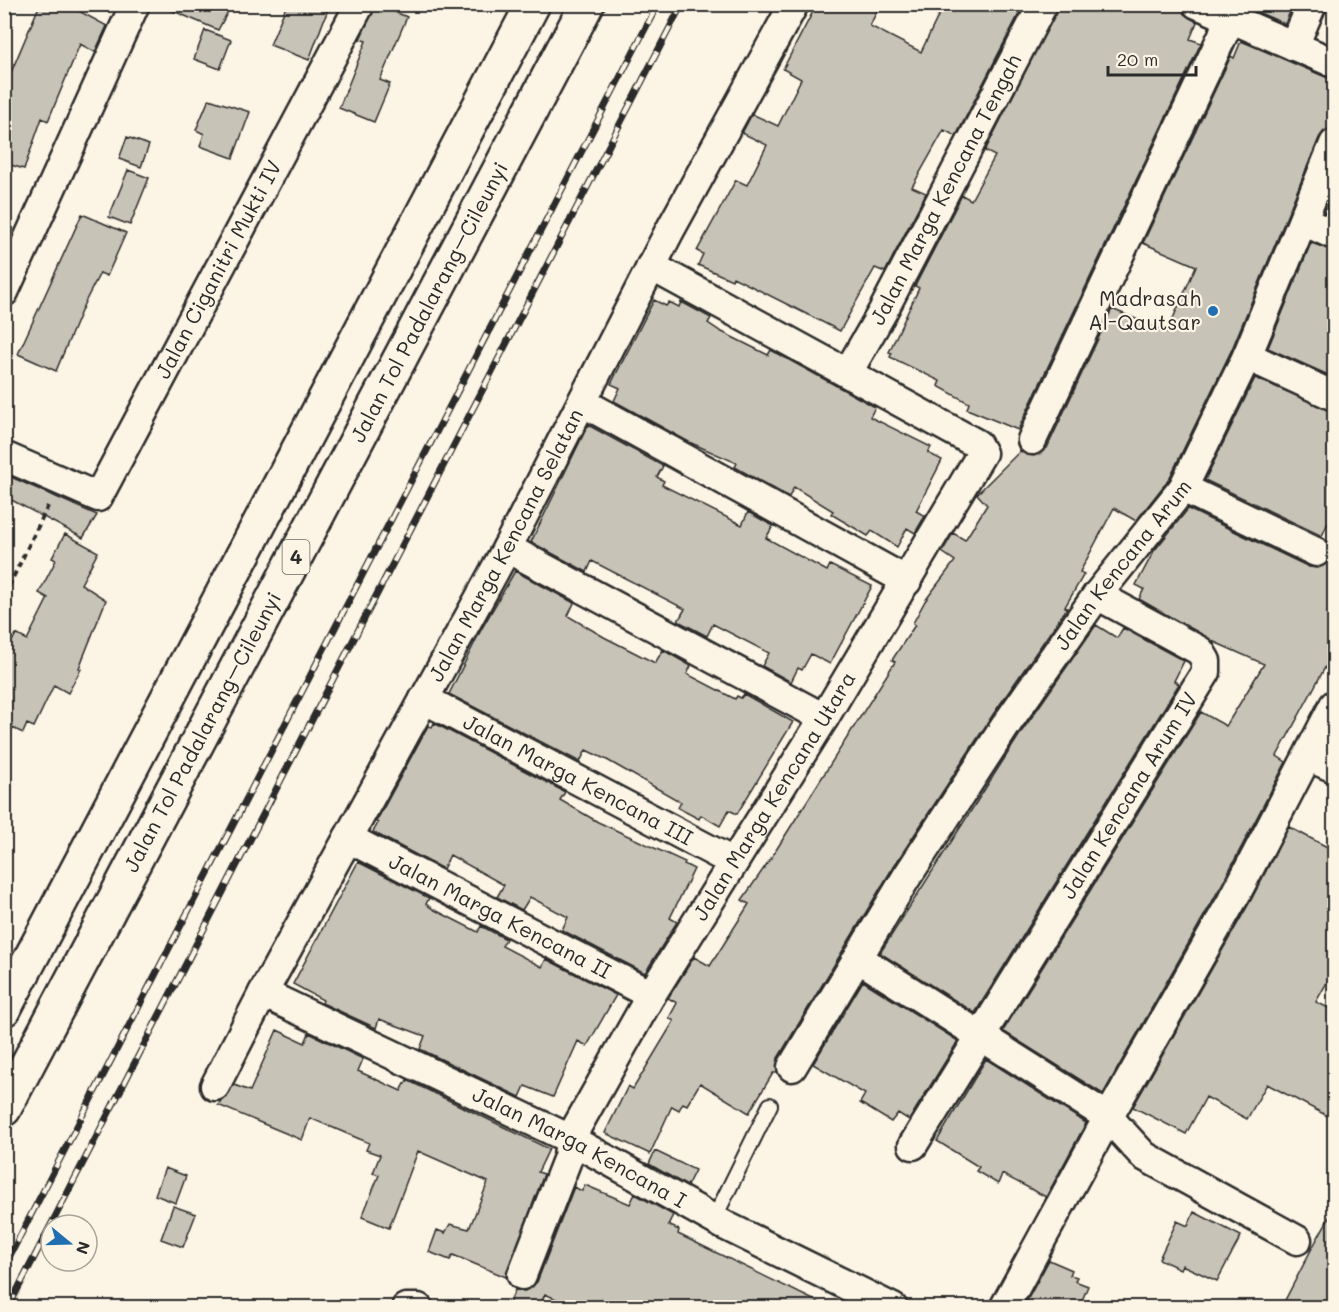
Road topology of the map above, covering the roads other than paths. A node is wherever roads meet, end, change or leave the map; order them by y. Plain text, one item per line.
1 (135, 4) edge
2 (360, 4) edge
3 (533, 4) edge
4 (587, 4) edge
5 (794, 4) edge
6 (1043, 4) edge
7 (1197, 4) edge
8 (1312, 4) edge
9 (1230, 20) junction
10 (1294, 46) junction
11 (1335, 63) edge
12 (1335, 144) edge
13 (1303, 221) junction
14 (1335, 234) edge
15 (651, 266) junction
16 (4, 292) edge
17 (1247, 356) junction
18 (848, 372) junction
19 (1335, 396) edge
20 (582, 402) junction
21 (1032, 440) dead end
22 (4, 456) edge
23 (1183, 488) junction
24 (507, 548) junction
25 (1317, 552) dead end
26 (907, 581) junction
27 (1097, 595) junction
28 (424, 699) junction
29 (1335, 705) edge
30 (824, 718) junction
31 (1322, 762) edge
32 (348, 838) junction
33 (733, 862) junction
34 (858, 958) junction
35 (262, 993) junction
36 (651, 995) junction
37 (4, 1009) edge
38 (980, 1038) junction
39 (792, 1067) dead end
40 (215, 1086) dead end
41 (770, 1105) dead end
42 (4, 1109) edge
43 (1108, 1117) junction
44 (570, 1139) junction
45 (912, 1145) dead end
46 (714, 1220) junction
47 (1297, 1240) dead end
48 (522, 1275) dead end
49 (406, 1308) edge
50 (418, 1308) edge
51 (893, 1308) edge
52 (1004, 1308) edge

1 - 16 street
2 - 22 street, Jalan Ciganitri Mukti IV
3 - 37 highway, 4
4 - 42 highway, Jalan Tol Padalarang–Cileunyi / 4
5 - 15 street, Jalan Marga Kencana Selatan
6 - 18 street, Jalan Marga Kencana Tengah
7 - 9 street
8 - 10 street
9 - 10 street
9 - 21 street
10 - 11 street
12 - 13 street, Jalan Kencana Arum
13 - 14 street
13 - 17 street, Jalan Kencana Arum
15 - 18 street
15 - 20 street, Jalan Marga Kencana Selatan
17 - 19 street
17 - 23 street, Jalan Kencana Arum
18 - 26 street, Jalan Marga Kencana Utara
20 - 24 street, Jalan Marga Kencana Selatan
20 - 26 street
23 - 25 street
23 - 27 street, Jalan Kencana Arum
24 - 28 street, Jalan Marga Kencana Selatan
24 - 30 street
26 - 30 street, Jalan Marga Kencana Utara
27 - 34 street, Jalan Kencana Arum
27 - 38 street, Jalan Kencana Arum IV
28 - 32 street, Jalan Marga Kencana Selatan
28 - 33 street, Jalan Marga Kencana III
29 - 31 street
30 - 33 street, Jalan Marga Kencana Utara
31 - 43 street
32 - 35 street, Jalan Marga Kencana Selatan
32 - 36 street, Jalan Marga Kencana II
33 - 36 street, Jalan Marga Kencana Utara
34 - 38 street
34 - 39 street, Jalan Kencana Arum
35 - 40 street, Jalan Marga Kencana Selatan
35 - 44 street, Jalan Marga Kencana I
36 - 44 street, Jalan Marga Kencana Utara
38 - 43 street
38 - 45 street, Jalan Kencana Arum IV
41 - 46 lane
43 - 47 street
43 - 52 street
44 - 46 street, Jalan Marga Kencana I
44 - 48 street, Jalan Marga Kencana Utara
46 - 51 street, Jalan Marga Kencana I
49 - 50 street

